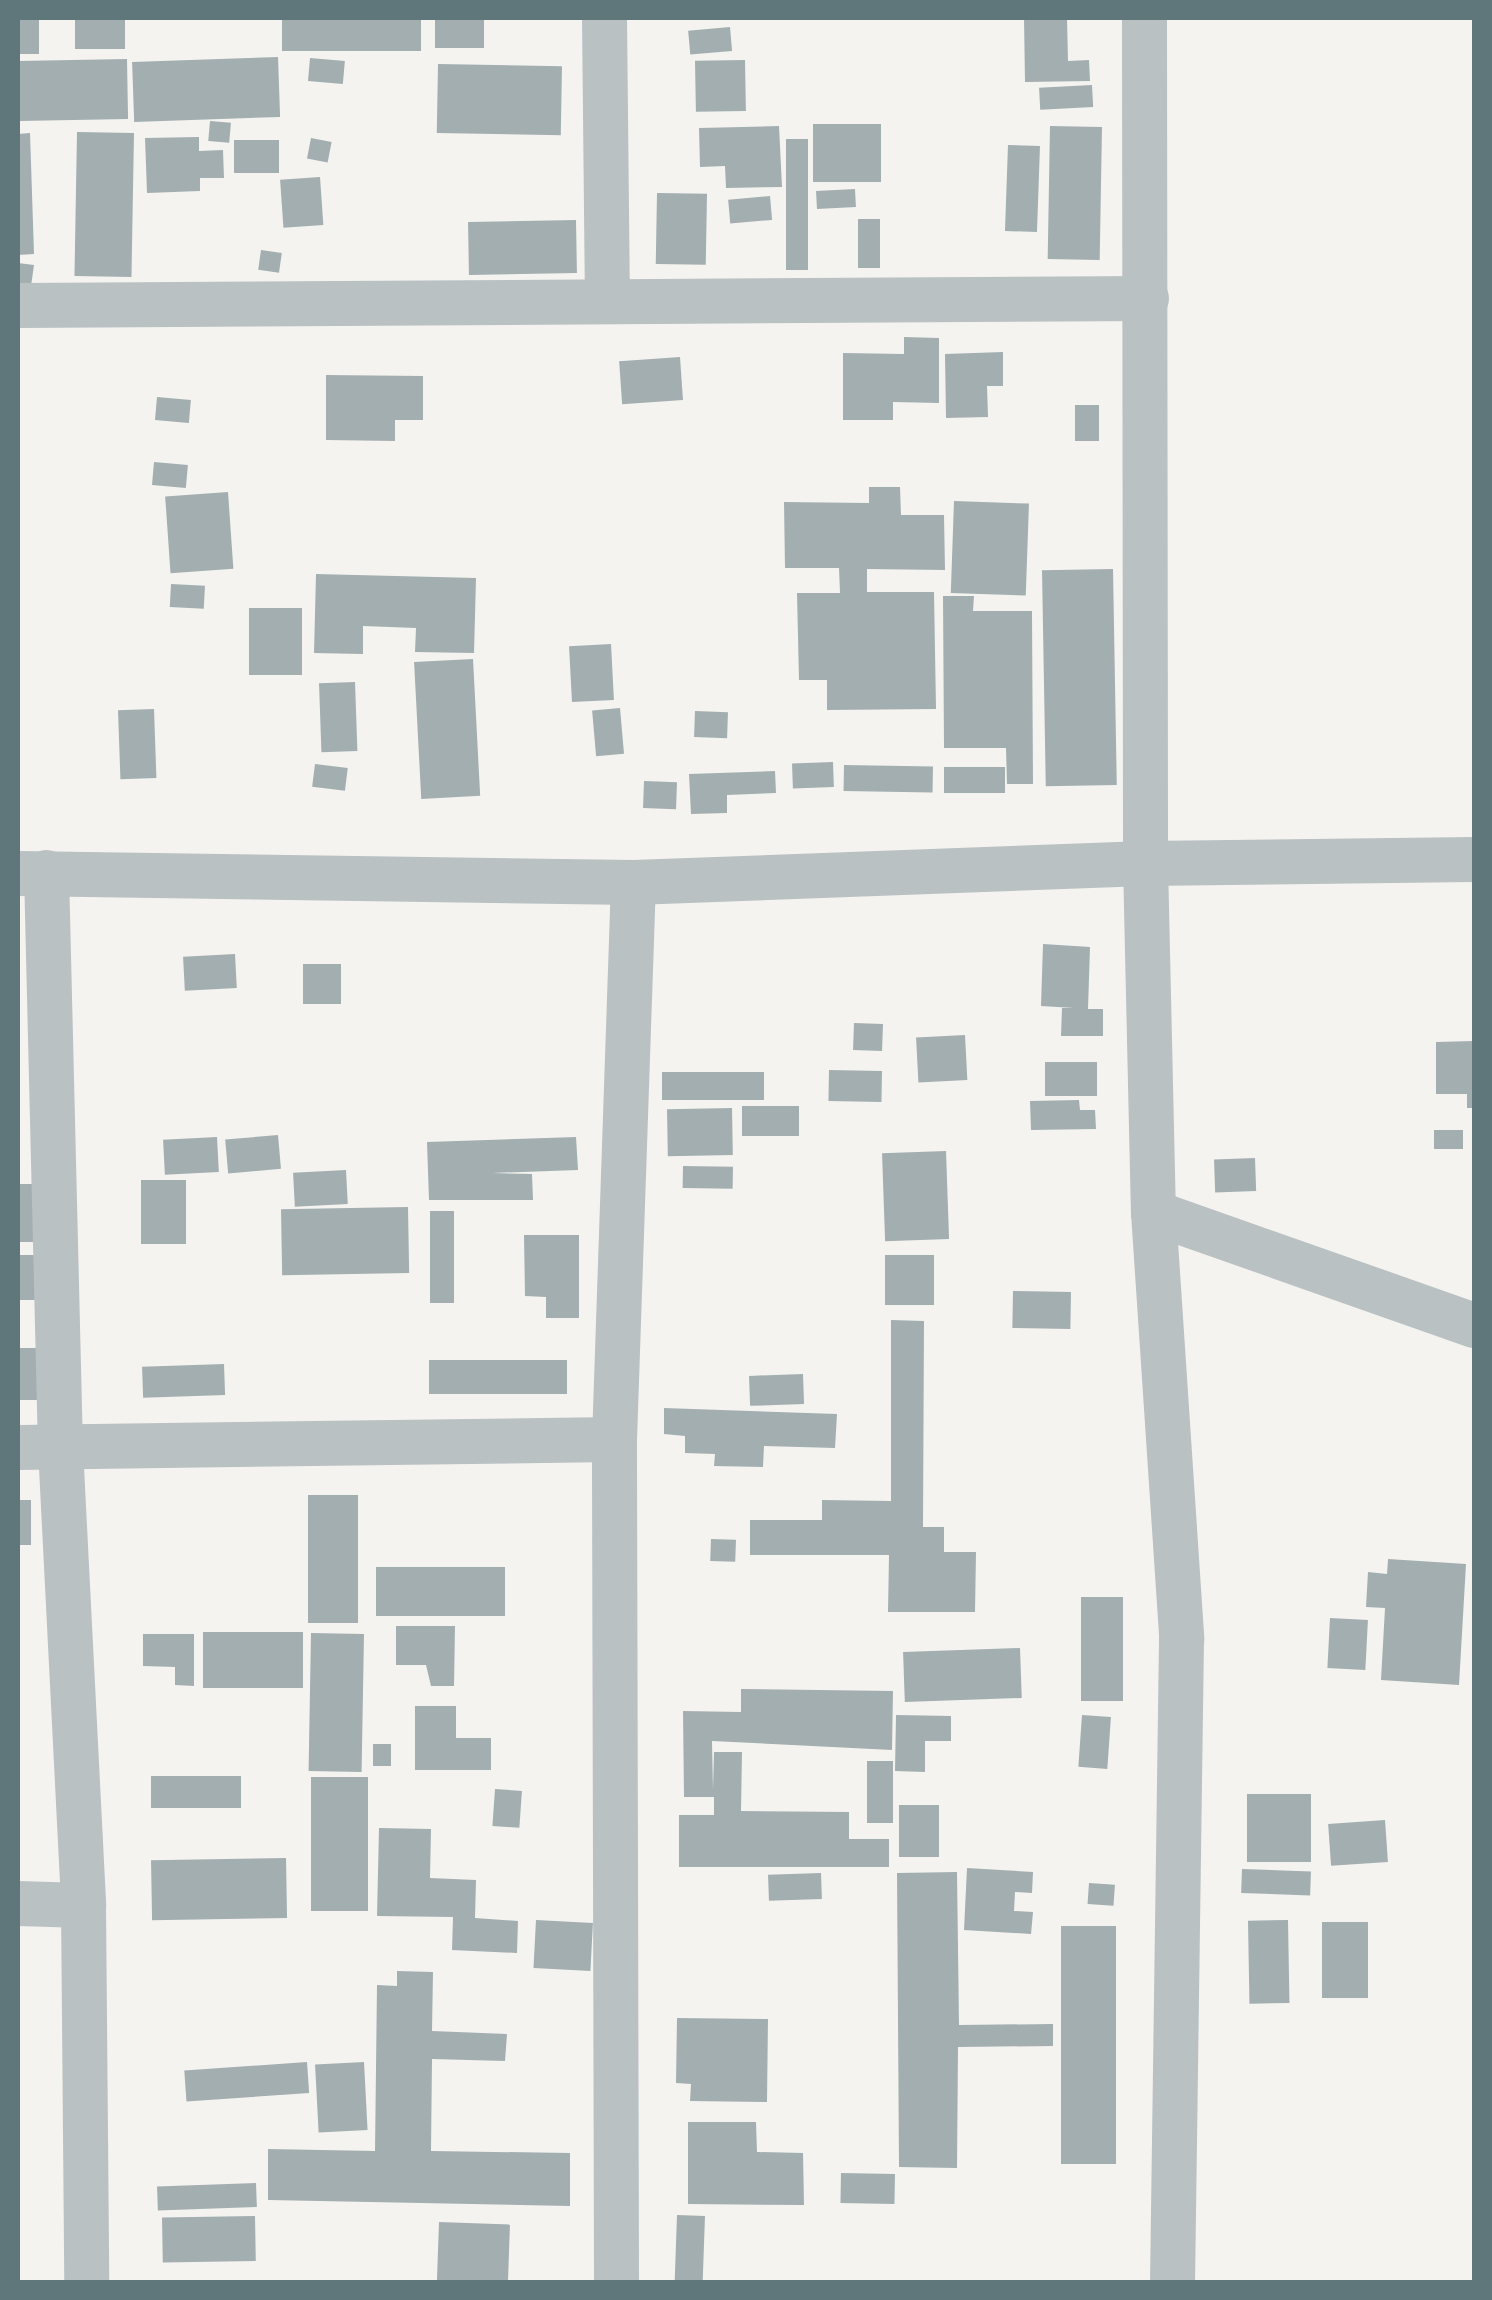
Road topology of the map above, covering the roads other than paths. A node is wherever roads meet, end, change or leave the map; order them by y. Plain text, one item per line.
1 (604, 18) edge
2 (1144, 18) edge
3 (1146, 298) junction
4 (607, 301) junction
5 (18, 305) edge
6 (1474, 859) edge
7 (1145, 862) junction
8 (32, 873) edge
9 (633, 882) junction
10 (1152, 1212) junction
11 (1474, 1325) edge
12 (614, 1439) junction
13 (38, 1447) edge
14 (18, 1903) edge
15 (83, 1905) junction
16 (86, 2282) edge
17 (616, 2282) edge
18 (1172, 2282) edge

1 - 4 street
2 - 3 street
3 - 4 street
3 - 7 street
4 - 5 street
6 - 7 street
7 - 9 street
7 - 10 street
8 - 9 street
8 - 13 street
9 - 12 street
10 - 11 street
10 - 18 street
12 - 13 street
12 - 17 street
13 - 15 street
14 - 15 street
15 - 16 street

